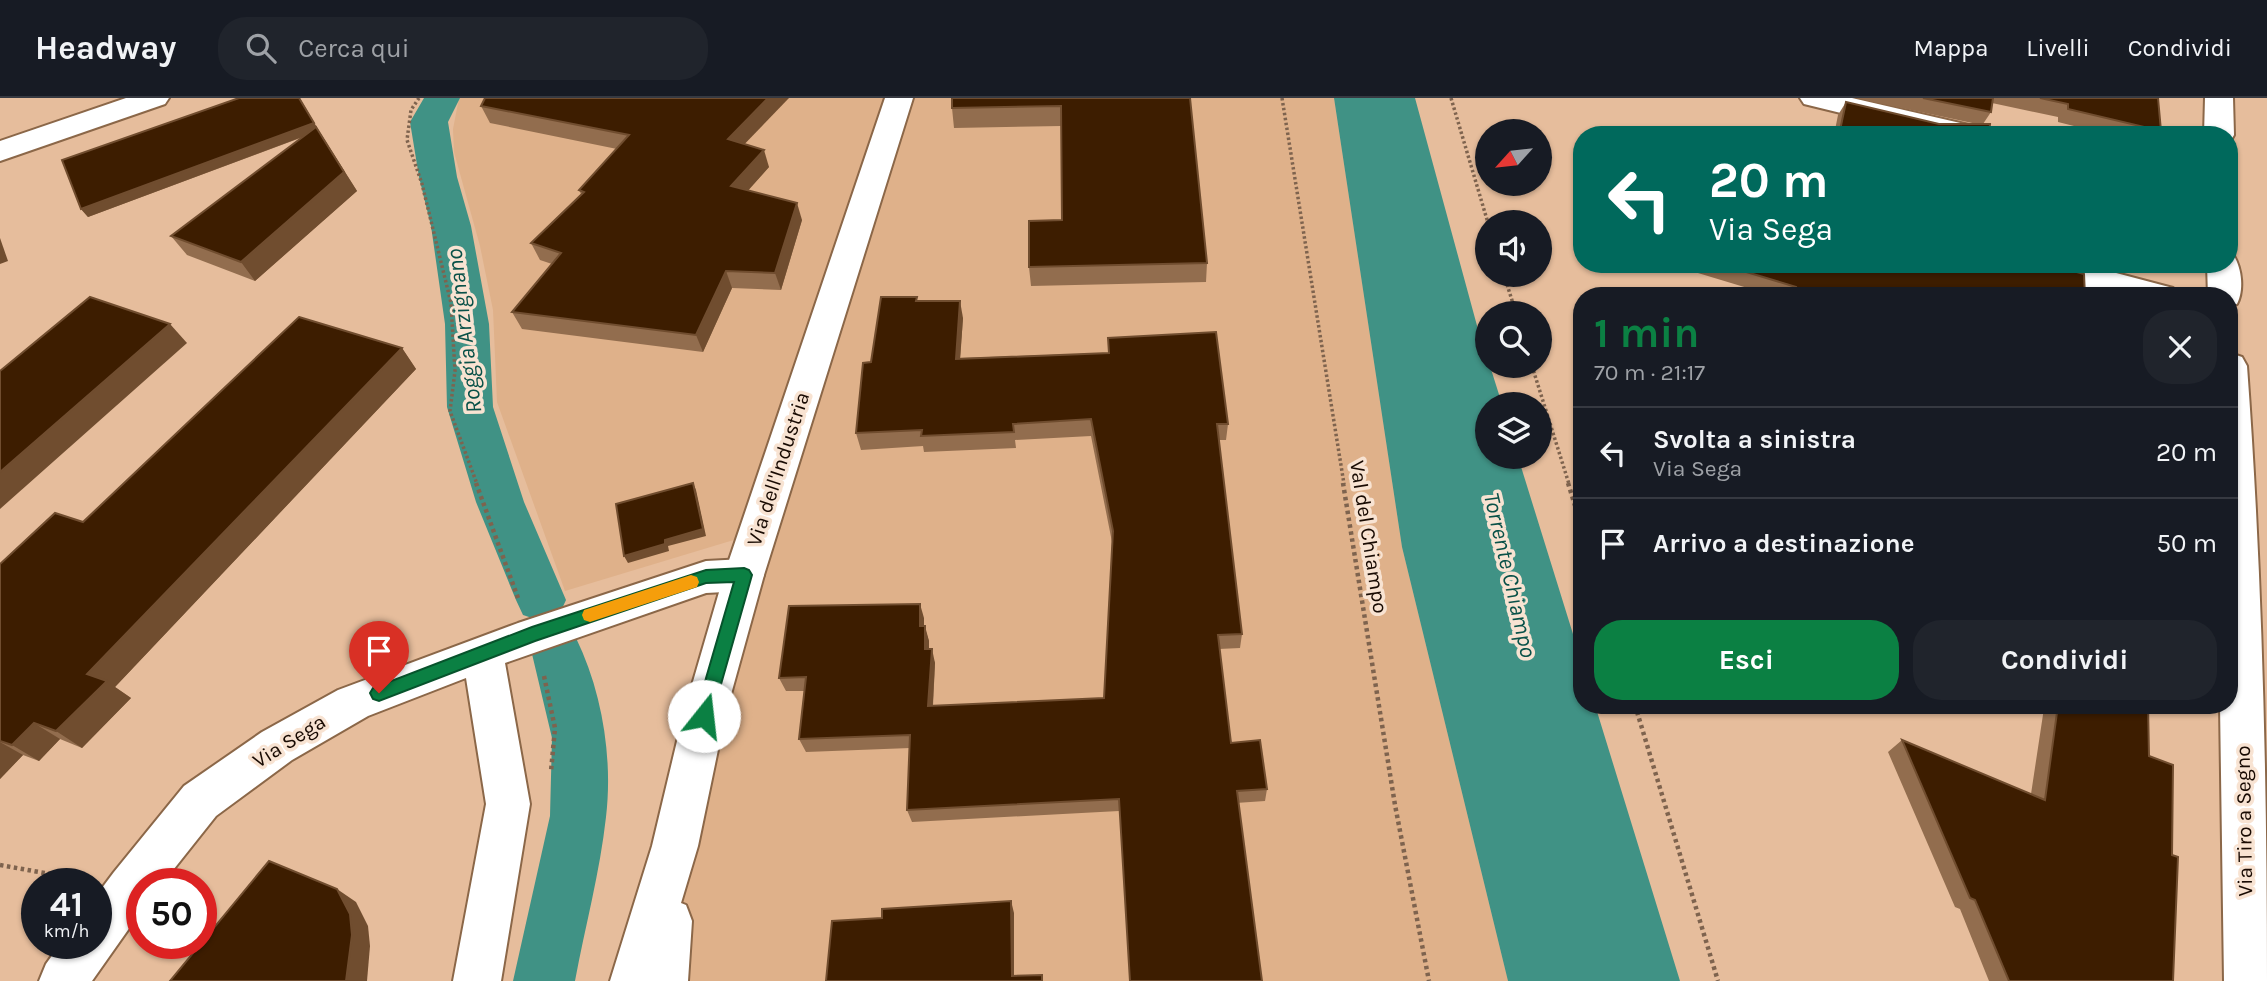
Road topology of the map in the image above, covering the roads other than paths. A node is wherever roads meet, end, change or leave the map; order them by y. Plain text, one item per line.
1 (155, 98) edge
2 (899, 98) edge
3 (1814, 98) edge
4 (2219, 98) edge
5 (1933, 126) edge
6 (2219, 126) edge
7 (0, 151) edge
8 (2071, 273) edge
9 (2126, 287) edge
10 (744, 575) junction
11 (2238, 647) edge
12 (483, 653) junction
13 (675, 846) junction
14 (112, 913) edge
15 (79, 959) edge
16 (63, 981) edge
17 (477, 981) edge
18 (634, 981) edge
19 (664, 981) edge
20 (2248, 981) edge

1 - 7 main road
2 - 10 main road, Via dell'Industria
3 - 5 main road
4 - 6 main road
8 - 9 main road
10 - 12 main road, Via Sega
10 - 13 main road, Via dell'Industria
11 - 20 main road, Via Tiro a Segno
12 - 14 main road, Via Sega
12 - 17 main road
13 - 18 main road, Via dell'Industria
13 - 19 main road, Via dell'Industria
15 - 16 main road

